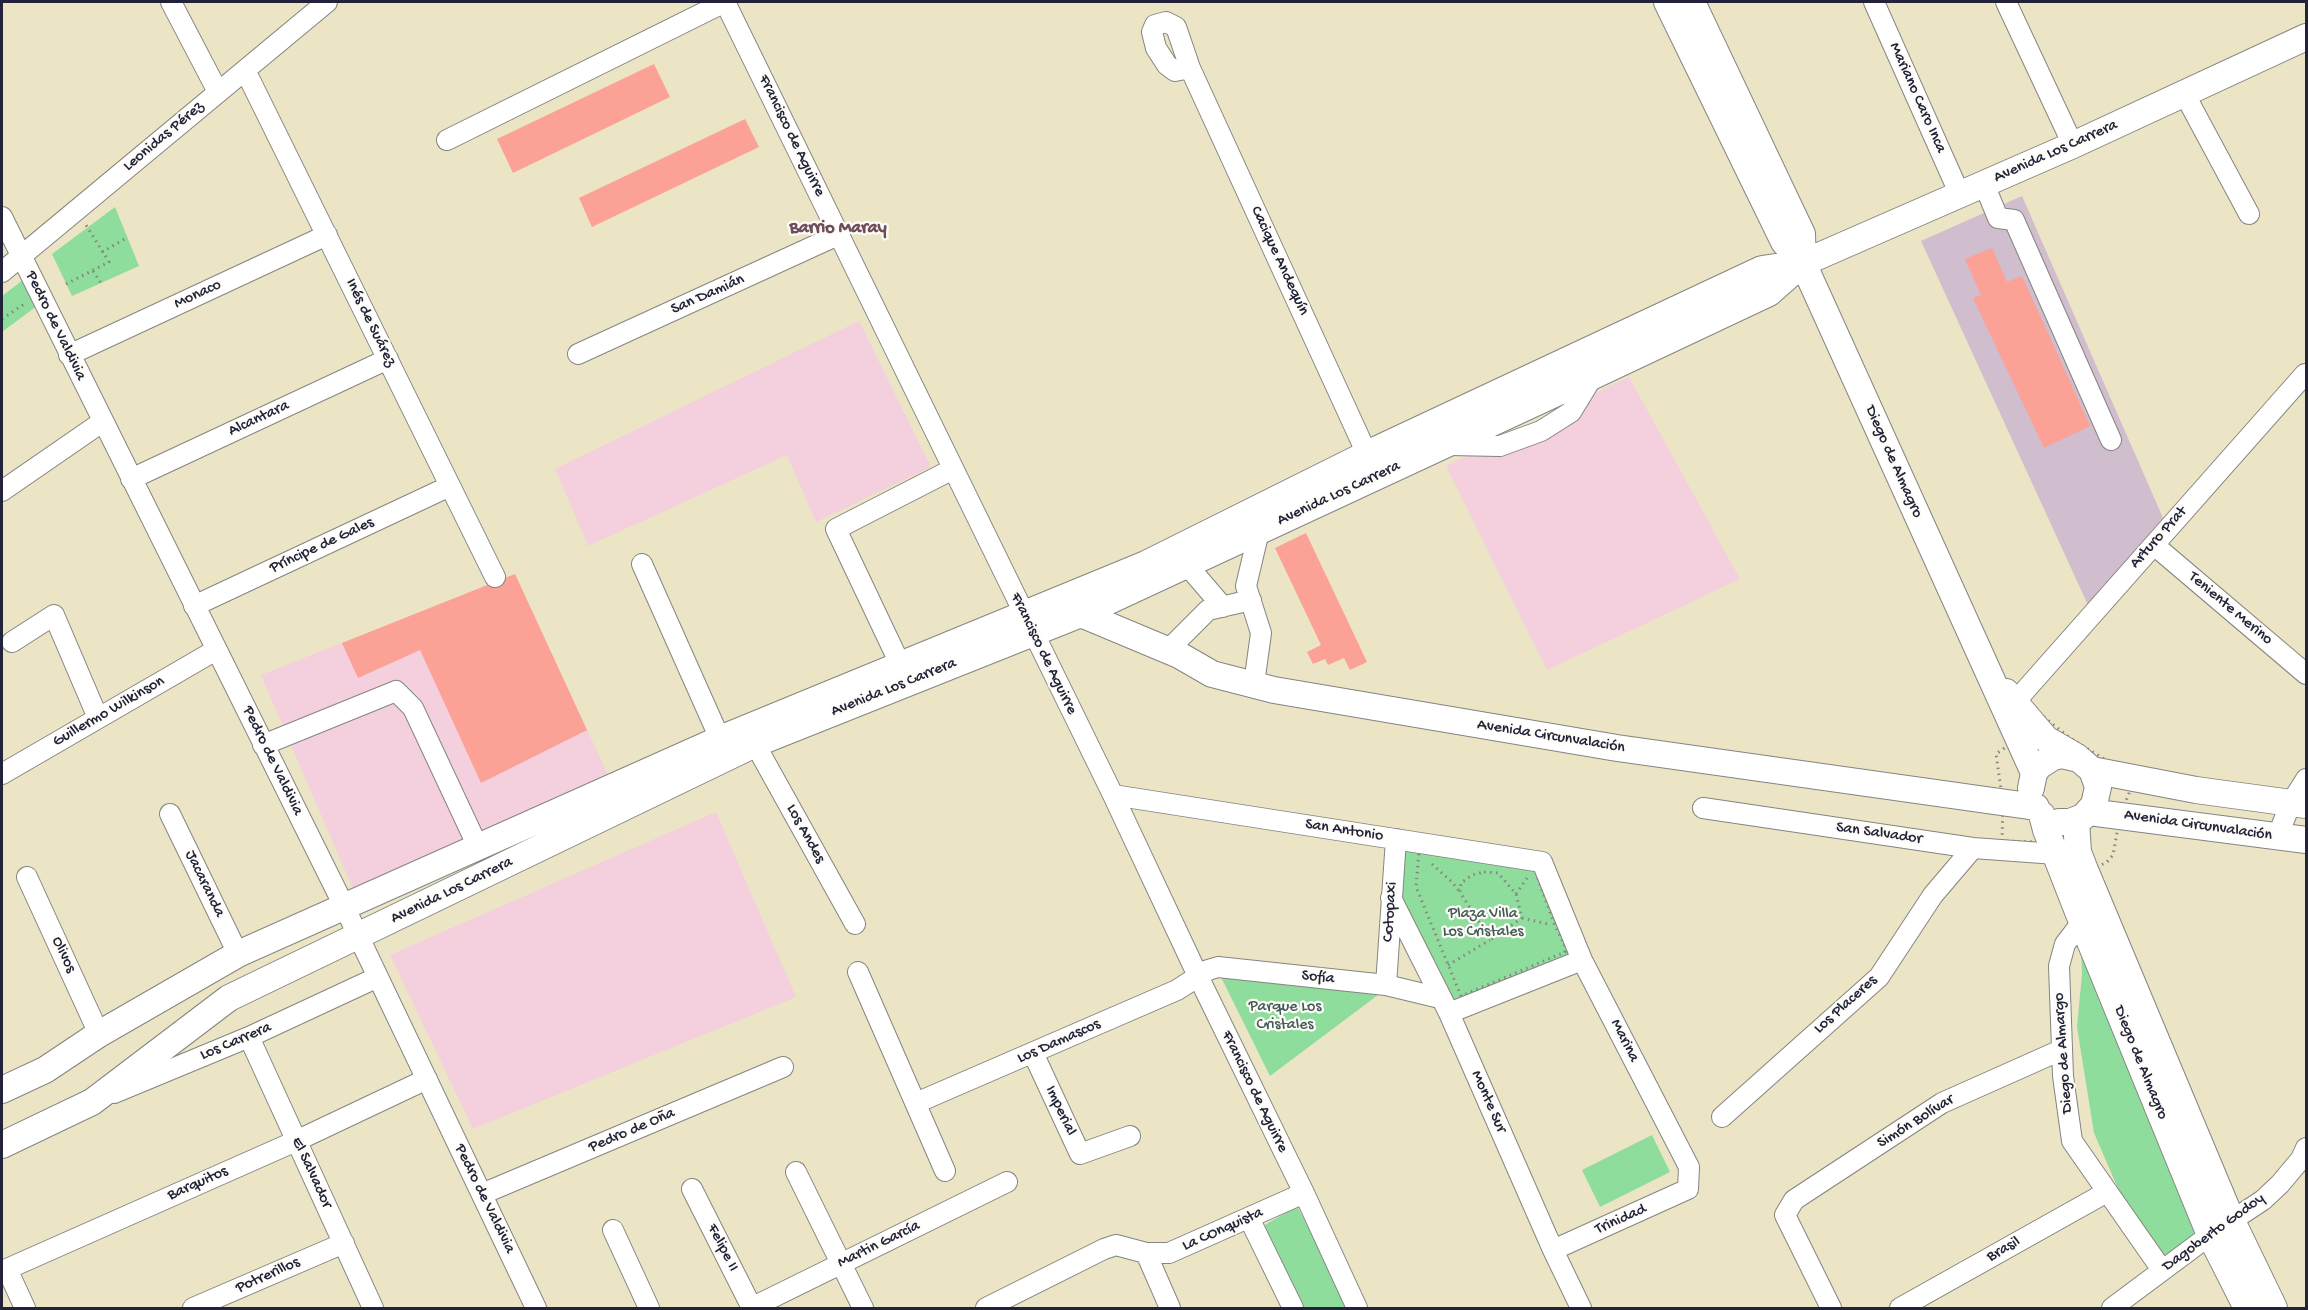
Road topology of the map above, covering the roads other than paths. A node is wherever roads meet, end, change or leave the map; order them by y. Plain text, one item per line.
1 (171, 2) edge
2 (327, 2) edge
3 (725, 2) edge
4 (1667, 2) edge
5 (1692, 2) edge
6 (1874, 2) edge
7 (2006, 2) edge
8 (2307, 37) edge
9 (1190, 68) dead end
10 (245, 70) junction
11 (218, 92) junction
12 (2184, 93) junction
13 (447, 140) dead end
14 (2073, 145) junction
15 (1984, 184) junction
16 (1960, 195) junction
17 (2249, 214) dead end
18 (2, 217) edge
19 (327, 235) junction
20 (838, 236) junction
21 (20, 256) junction
22 (1803, 263) junction
23 (2, 272) edge
24 (578, 354) dead end
25 (69, 355) junction
26 (388, 359) junction
27 (2305, 374) dead end
28 (102, 422) junction
29 (2111, 440) dead end
30 (1367, 454) junction
31 (953, 469) junction
32 (131, 479) junction
33 (450, 486) junction
34 (2, 491) edge
35 (1259, 531) junction
36 (2154, 544) junction
37 (642, 564) dead end
38 (1187, 565) junction
39 (495, 577) dead end
40 (1251, 600) junction
41 (194, 606) junction
42 (1223, 607) junction
43 (1081, 614) junction
44 (1028, 623) junction
45 (12, 642) dead end
46 (216, 650) junction
47 (1168, 650) junction
48 (1982, 660) junction
49 (900, 664) junction
50 (2307, 674) edge
51 (1254, 684) junction
52 (98, 718) junction
53 (2020, 720) junction
54 (720, 739) junction
55 (755, 744) junction
56 (263, 745) junction
57 (2086, 764) junction
58 (2, 774) edge
59 (2034, 774) junction
60 (2307, 779) edge
61 (1113, 795) junction
62 (2299, 804) edge
63 (1703, 808) dead end
64 (2039, 811) junction
65 (170, 814) dead end
66 (2082, 817) junction
67 (2277, 837) junction
68 (1396, 839) junction
69 (2306, 841) edge
70 (478, 847) junction
71 (1973, 848) junction
72 (2061, 862) junction
73 (27, 877) dead end
74 (1555, 892) joint
75 (1391, 898) junction
76 (344, 906) junction
77 (2082, 922) junction
78 (855, 924) dead end
79 (358, 936) junction
80 (238, 954) junction
81 (1582, 960) junction
82 (858, 972) dead end
83 (1198, 976) junction
84 (378, 977) junction
85 (1386, 985) junction
86 (1444, 1006) junction
87 (99, 1034) junction
88 (249, 1037) junction
89 (2061, 1050) junction
90 (1033, 1053) junction
91 (783, 1067) dead end
92 (427, 1079) junction
93 (2, 1090) edge
94 (92, 1102) junction
95 (916, 1102) junction
96 (1722, 1117) dead end
97 (1130, 1136) dead end
98 (296, 1141) junction
99 (2, 1145) edge
100 (2307, 1148) edge
101 (945, 1171) dead end
102 (796, 1172) dead end
103 (1007, 1182) dead end
104 (692, 1189) dead end
105 (1688, 1189) joint
106 (2107, 1192) junction
107 (1305, 1193) junction
108 (482, 1194) junction
109 (1249, 1218) junction
110 (2232, 1221) junction
111 (613, 1230) dead end
112 (2210, 1234) junction
113 (344, 1243) junction
114 (1553, 1250) junction
115 (1146, 1253) junction
116 (841, 1264) junction
117 (2162, 1270) junction
118 (234, 1300) edge
119 (25, 1308) edge
120 (193, 1308) edge
121 (373, 1308) edge
122 (536, 1308) edge
123 (649, 1308) edge
124 (752, 1308) edge
125 (863, 1308) edge
126 (986, 1308) edge
127 (1170, 1308) edge
128 (1293, 1308) edge
129 (1357, 1308) edge
130 (1581, 1308) edge
131 (1831, 1308) edge
132 (1900, 1308) edge
133 (2112, 1308) edge
134 (2247, 1308) edge
135 (2274, 1308) edge

1 - 11 street
2 - 10 street, Leonidas Pérez
3 - 13 street
3 - 20 street, Francisco de Aguirre
4 - 22 main road, Diego de Almagro
5 - 22 main road, Diego de Almagro
6 - 16 street, Mariano Caro Inca
7 - 14 street
8 - 12 main road, Avenida Los Carrera
9 - 30 street, Cacique Andequín
10 - 11 street, Leonidas Pérez
10 - 19 street, Inés de Suárez
11 - 21 street, Leonidas Pérez
12 - 14 main road, Avenida Los Carrera
12 - 17 street
14 - 15 main road, Avenida Los Carrera
15 - 16 main road, Avenida Los Carrera
15 - 29 street
16 - 22 main road, Avenida Los Carrera
18 - 21 street, Pedro de Valdivia
19 - 25 street, Monaco
19 - 26 street, Inés de Suárez
20 - 24 street, San Damián
20 - 31 street, Francisco de Aguirre
21 - 23 street, Leonidas Pérez
21 - 25 street, Pedro de Valdivia
22 - 30 main road, Avenida Los Carrera
22 - 35 main road, Avenida Los Carrera
22 - 48 main road, Diego de Almagro
25 - 28 street, Pedro de Valdivia
26 - 32 street, Alcantara
26 - 33 street, Inés de Suárez
27 - 36 street, Arturo Prat
28 - 32 street, Pedro de Valdivia
28 - 34 street
30 - 44 main road, Avenida Los Carrera
31 - 44 street, Francisco de Aguirre
31 - 49 street
32 - 41 street, Pedro de Valdivia
33 - 39 street, Inés de Suárez
33 - 41 street, Príncipe de Gales
35 - 38 main road, Avenida Los Carrera
35 - 40 street
36 - 50 street, Teniente Merino
36 - 53 street, Arturo Prat
37 - 54 street
38 - 42 street
38 - 43 main road, Avenida Los Carrera
40 - 42 street
40 - 51 street
41 - 46 street, Pedro de Valdivia
42 - 47 street
43 - 44 main road, Avenida Los Carrera
43 - 47 main road, Avenida Circunvalación
44 - 49 main road, Avenida Los Carrera
44 - 55 main road, Avenida Los Carrera
44 - 61 street, Francisco de Aguirre
45 - 52 street
46 - 52 street, Guillermo Wilkinson
46 - 56 street, Pedro de Valdivia
47 - 51 main road, Avenida Circunvalación
48 - 53 main road, Diego de Almagro
48 - 53 main road, Diego de Almagro
49 - 54 main road, Avenida Los Carrera
51 - 64 main road, Avenida Circunvalación
52 - 58 street, Guillermo Wilkinson
53 - 57 main road, Diego de Almagro
53 - 59 main road, Diego de Almagro
54 - 70 main road, Avenida Los Carrera
55 - 78 street, Los Andes
55 - 79 main road, Avenida Los Carrera
56 - 70 street
56 - 76 street, Pedro de Valdivia
57 - 59 main road
57 - 62 main road
57 - 66 main road
59 - 64 main road
60 - 62 street
61 - 68 street, San Antonio
61 - 83 street, Francisco de Aguirre
62 - 67 street
63 - 71 street, San Salvador
64 - 66 main road, Avenida Circunvalación
64 - 72 main road, Diego de Almagro
65 - 80 street, Jacaranda
66 - 67 main road, Avenida Circunvalación
66 - 72 main road, Diego de Almagro
67 - 69 main road, Avenida Circunvalación
68 - 74 street, San Antonio
68 - 75 street, Cotopaxi
70 - 76 main road, Avenida Los Carrera
71 - 72 street, San Salvador
71 - 96 street, Los Placeres
72 - 77 main road, Diego de Almagro
72 - 110 main road, Diego de Almagro
73 - 87 street, Olivos
74 - 81 street, Marina
75 - 85 street, Cotopaxi
75 - 86 street, Monte Sur
76 - 79 street, Pedro de Valdivia
76 - 80 main road, Avenida Los Carrera
77 - 89 street, Diego de Almargo
77 - 112 main road, Diego de Almagro
79 - 84 street, Pedro de Valdivia
79 - 94 main road, Avenida Los Carrera
80 - 87 main road, Avenida Los Carrera
81 - 86 street
81 - 105 street, Marina
82 - 95 street
83 - 85 street, Sofía
83 - 90 street, Los Damascos
83 - 107 street, Francisco de Aguirre
84 - 88 street, Los Carrera
84 - 92 street, Pedro de Valdivia
85 - 86 street, Sofía
86 - 114 street, Monte Sur
87 - 93 main road, Avenida Los Carrera
88 - 94 street, Los Carrera
88 - 98 street, El Salvador
89 - 106 street, Diego de Almargo
89 - 131 street, Simón Bolívar
90 - 95 street, Los Damascos
90 - 97 street, Imperial
91 - 108 street, Pedro de Oña
92 - 98 street, Barquitos
92 - 108 street, Pedro de Valdivia
94 - 99 main road, Avenida Los Carrera
95 - 101 street
98 - 113 street, El Salvador
98 - 119 street, Barquitos
100 - 110 street, Dagoberto Godoy
102 - 116 street
103 - 116 street, Martin García
104 - 124 street, Felipe II
105 - 114 street, Trinidad
106 - 117 street, Diego de Almargo
106 - 132 street, Brasil
107 - 109 street, La COnquista
107 - 129 street, Francisco de Aguirre
108 - 122 street, Pedro de Valdivia
109 - 115 street, La COnquista
109 - 128 street
110 - 112 street, Dagoberto Godoy
110 - 135 main road, Diego de Almagro
111 - 123 street
112 - 117 street, Dagoberto Godoy
112 - 134 main road, Diego de Almagro
113 - 118 street, Potrerillos
113 - 121 street, El Salvador
114 - 130 street, Monte Sur
115 - 126 street, La COnquista
115 - 127 street
116 - 124 street, Martin García
116 - 125 street
117 - 133 street, Dagoberto Godoy
118 - 120 street, Potrerillos

